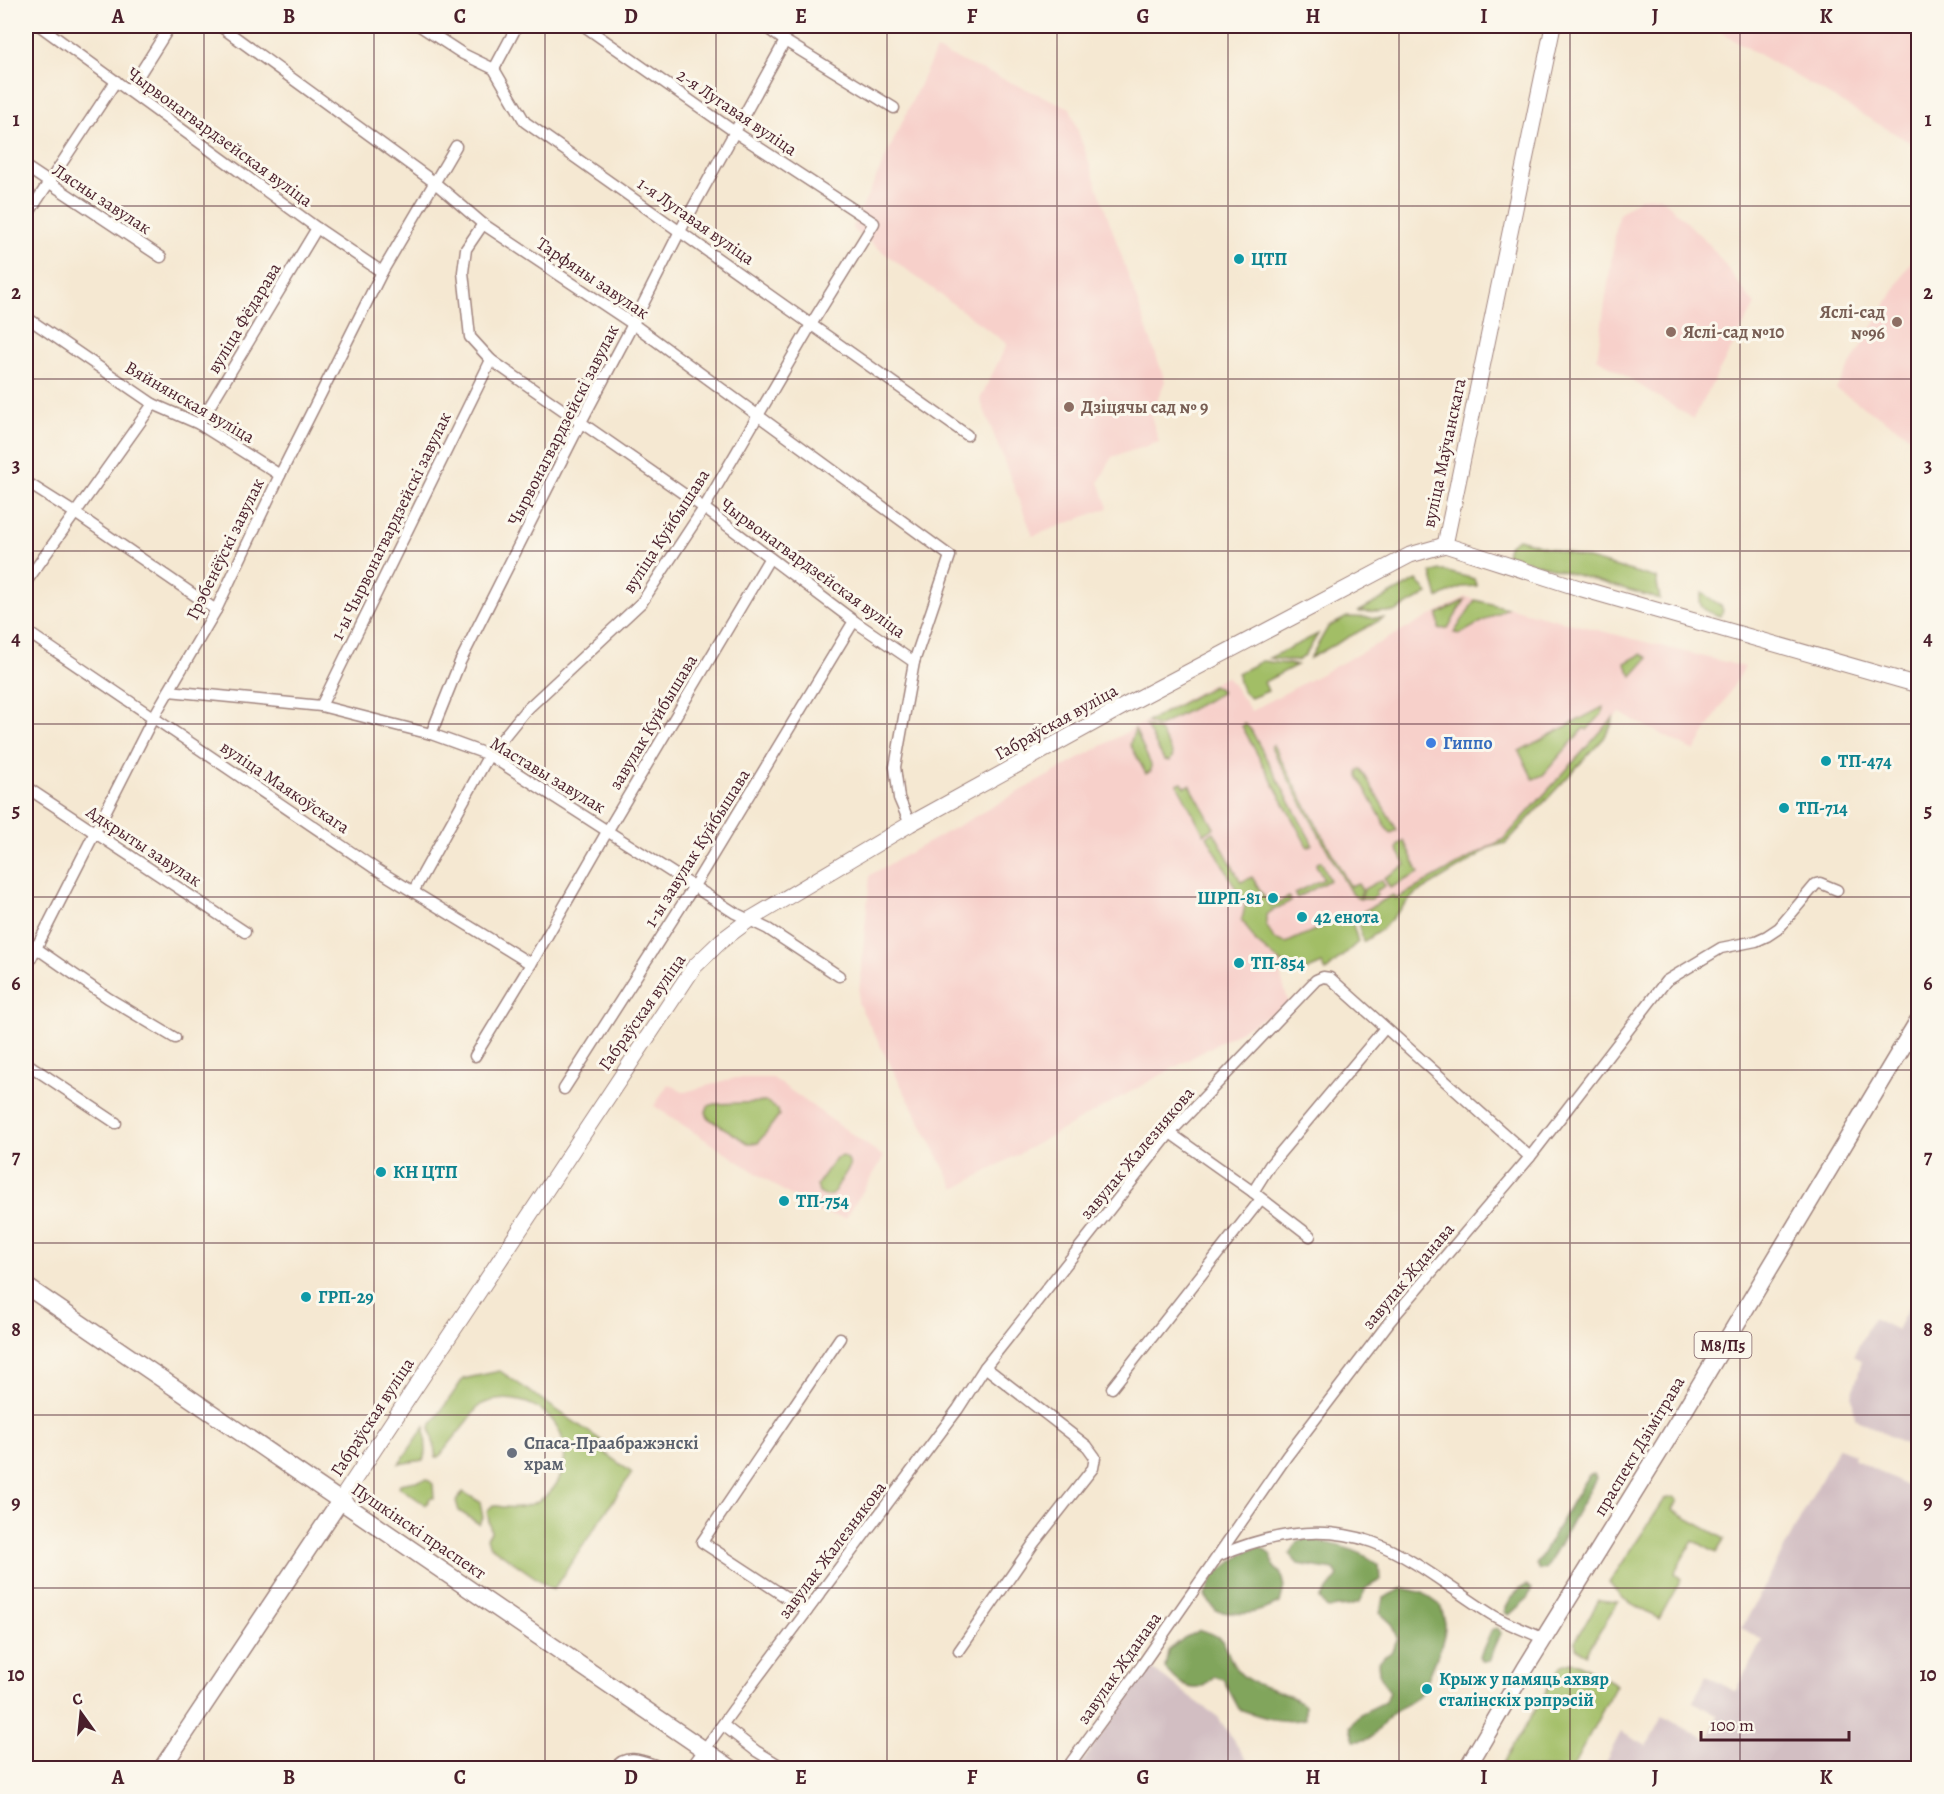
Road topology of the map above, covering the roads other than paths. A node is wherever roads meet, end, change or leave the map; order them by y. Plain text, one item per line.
1 (40, 26) edge
2 (170, 26) edge
3 (220, 26) edge
4 (420, 26) edge
5 (517, 26) edge
6 (584, 26) edge
7 (764, 26) edge
8 (1553, 26) edge
9 (785, 41) junction
10 (494, 69) junction
11 (116, 81) junction
12 (129, 91) junction
13 (894, 108) dead end
14 (735, 132) junction
15 (456, 146) dead end
16 (26, 167) edge
17 (434, 182) junction
18 (48, 183) junction
19 (26, 217) edge
20 (874, 223) joint
21 (483, 224) junction
22 (317, 228) junction
23 (680, 231) junction
24 (161, 257) dead end
25 (382, 272) junction
26 (26, 317) edge
27 (812, 323) junction
28 (633, 324) junction
29 (491, 360) junction
30 (153, 404) junction
31 (758, 416) junction
32 (581, 422) junction
33 (199, 424) junction
34 (966, 435) dead end
35 (280, 475) junction
36 (26, 482) edge
37 (704, 508) junction
38 (75, 513) junction
39 (1445, 544) junction
40 (770, 559) junction
41 (26, 582) edge
42 (216, 610) junction
43 (854, 621) junction
44 (26, 631) edge
45 (914, 662) junction
46 (1918, 686) edge
47 (169, 691) junction
48 (321, 706) junction
49 (153, 718) junction
50 (431, 734) junction
51 (489, 755) junction
52 (26, 787) edge
53 (910, 824) junction
54 (608, 830) junction
55 (94, 834) junction
56 (694, 886) junction
57 (414, 890) junction
58 (1837, 890) dead end
59 (749, 920) junction
60 (245, 932) dead end
61 (26, 941) edge
62 (35, 948) junction
63 (531, 964) junction
64 (26, 968) edge
65 (839, 976) dead end
66 (1918, 1021) edge
67 (1385, 1028) junction
68 (175, 1038) dead end
69 (475, 1056) dead end
70 (26, 1063) edge
71 (564, 1089) dead end
72 (116, 1123) dead end
73 (1170, 1133) junction
74 (1530, 1157) junction
75 (1257, 1195) junction
76 (1310, 1236) dead end
77 (26, 1286) edge
78 (840, 1338) dead end
79 (985, 1367) junction
80 (1112, 1388) dead end
81 (340, 1501) junction
82 (1218, 1556) junction
83 (807, 1611) junction
84 (1544, 1638) junction
85 (959, 1651) dead end
86 (723, 1725) junction
87 (705, 1751) junction
88 (162, 1768) edge
89 (615, 1768) edge
90 (663, 1768) edge
91 (691, 1768) edge
92 (730, 1768) edge
93 (784, 1768) edge
94 (1067, 1768) edge
95 (1467, 1768) edge

1 - 11 street, Чырвонагвардзейская вуліца
2 - 12 street
3 - 17 street, Тарфяны завулак
4 - 10 street
5 - 10 street
6 - 14 street, 2-я Лугавая вуліца
7 - 9 street
8 - 39 main road, вуліца Маўчанскага
9 - 13 street
9 - 14 street, Чырвонагвардзейскі завулак
10 - 23 street, 1-я Лугавая вуліца
11 - 12 street, Чырвонагвардзейская вуліца
11 - 18 street
12 - 22 street, Чырвонагвардзейская вуліца
14 - 20 street, 2-я Лугавая вуліца
14 - 23 street, Чырвонагвардзейскі завулак
15 - 17 street, Грэбенёўскі завулак
16 - 18 street, Лясны завулак
17 - 21 street, Тарфяны завулак
17 - 25 street, Грэбенёўскі завулак
18 - 19 street
18 - 24 street, Лясны завулак
20 - 27 street, вуліца Куйбышава
21 - 28 street, Тарфяны завулак
21 - 29 street, Чырвонагвардзейская вуліца
22 - 25 street, Чырвонагвардзейская вуліца
22 - 33 street, вуліца Фёдарава
23 - 27 street, 1-я Лугавая вуліца
23 - 28 street, Чырвонагвардзейскі завулак
25 - 35 street, Грэбенёўскі завулак
26 - 30 street, Вяйнянская вуліца
27 - 31 street, вуліца Куйбышава
27 - 34 street, 1-я Лугавая вуліца
28 - 31 street, Тарфяны завулак
28 - 32 street, Чырвонагвардзейскі завулак
29 - 32 street, Чырвонагвардзейская вуліца
29 - 48 street, 1-ы Чырвонагвардзейскі завулак
30 - 33 street, Вяйнянская вуліца
30 - 38 street
31 - 37 street, вуліца Куйбышава
31 - 45 street, Тарфяны завулак
32 - 37 street, Чырвонагвардзейская вуліца
32 - 50 street, Чырвонагвардзейскі завулак
33 - 35 street, Вяйнянская вуліца
35 - 42 street, Грэбенёўскі завулак
36 - 38 street
37 - 40 street, Чырвонагвардзейская вуліца
37 - 51 street, вуліца Куйбышава
38 - 41 street
38 - 42 street
39 - 46 main road, вуліца Маўчанскага
39 - 53 main road, Габраўская вуліца
40 - 43 street, Чырвонагвардзейская вуліца
40 - 54 street, завулак Куйбышава
42 - 47 street, Грэбенёўскі завулак
43 - 45 street, Чырвонагвардзейская вуліца
43 - 56 street, 1-ы завулак Куйбышава
44 - 49 street, вуліца Маякоўскага
45 - 53 street
47 - 48 street, Маставы завулак
47 - 49 street, Грэбенёўскі завулак
48 - 50 street, Маставы завулак
49 - 55 street, Грэбенёўскі завулак
49 - 57 street, вуліца Маякоўскага
50 - 51 street, Маставы завулак
51 - 54 street, Маставы завулак
51 - 57 street, вуліца Куйбышава
52 - 55 street, Адкрыты завулак
53 - 59 main road, Габраўская вуліца
54 - 56 street, Маставы завулак
54 - 63 street, завулак Куйбышава
55 - 60 street, Адкрыты завулак
55 - 62 street, Грэбенёўскі завулак
56 - 59 street, Маставы завулак
56 - 71 street, 1-ы завулак Куйбышава
57 - 63 street, вуліца Маякоўскага
58 - 74 street, завулак Жданава
59 - 65 street, Маставы завулак
59 - 81 main road, Габраўская вуліца
61 - 62 street
62 - 64 street, Грэбенёўскі завулак
62 - 68 street
63 - 69 street, завулак Куйбышава
66 - 84 main road, праспект Дзімітрава / М8/П5
67 - 73 street, завулак Жалезнякова
67 - 74 street
67 - 75 street
70 - 72 street
73 - 75 street
73 - 79 street, завулак Жалезнякова
74 - 82 street, завулак Жданава
75 - 76 street
75 - 80 street
77 - 81 main road, Пушкінскі праспект
78 - 83 street
79 - 83 street, завулак Жалезнякова
79 - 85 street
81 - 87 main road, Пушкінскі праспект
81 - 88 main road, Габраўская вуліца
82 - 84 street
82 - 94 street, завулак Жданава
83 - 86 street, завулак Жалезнякова
84 - 95 main road, праспект Дзімітрава / М8/П5
86 - 87 street, завулак Жалезнякова
86 - 93 street
87 - 91 street, завулак Жалезнякова
87 - 92 main road, Пушкінскі праспект
89 - 90 street

